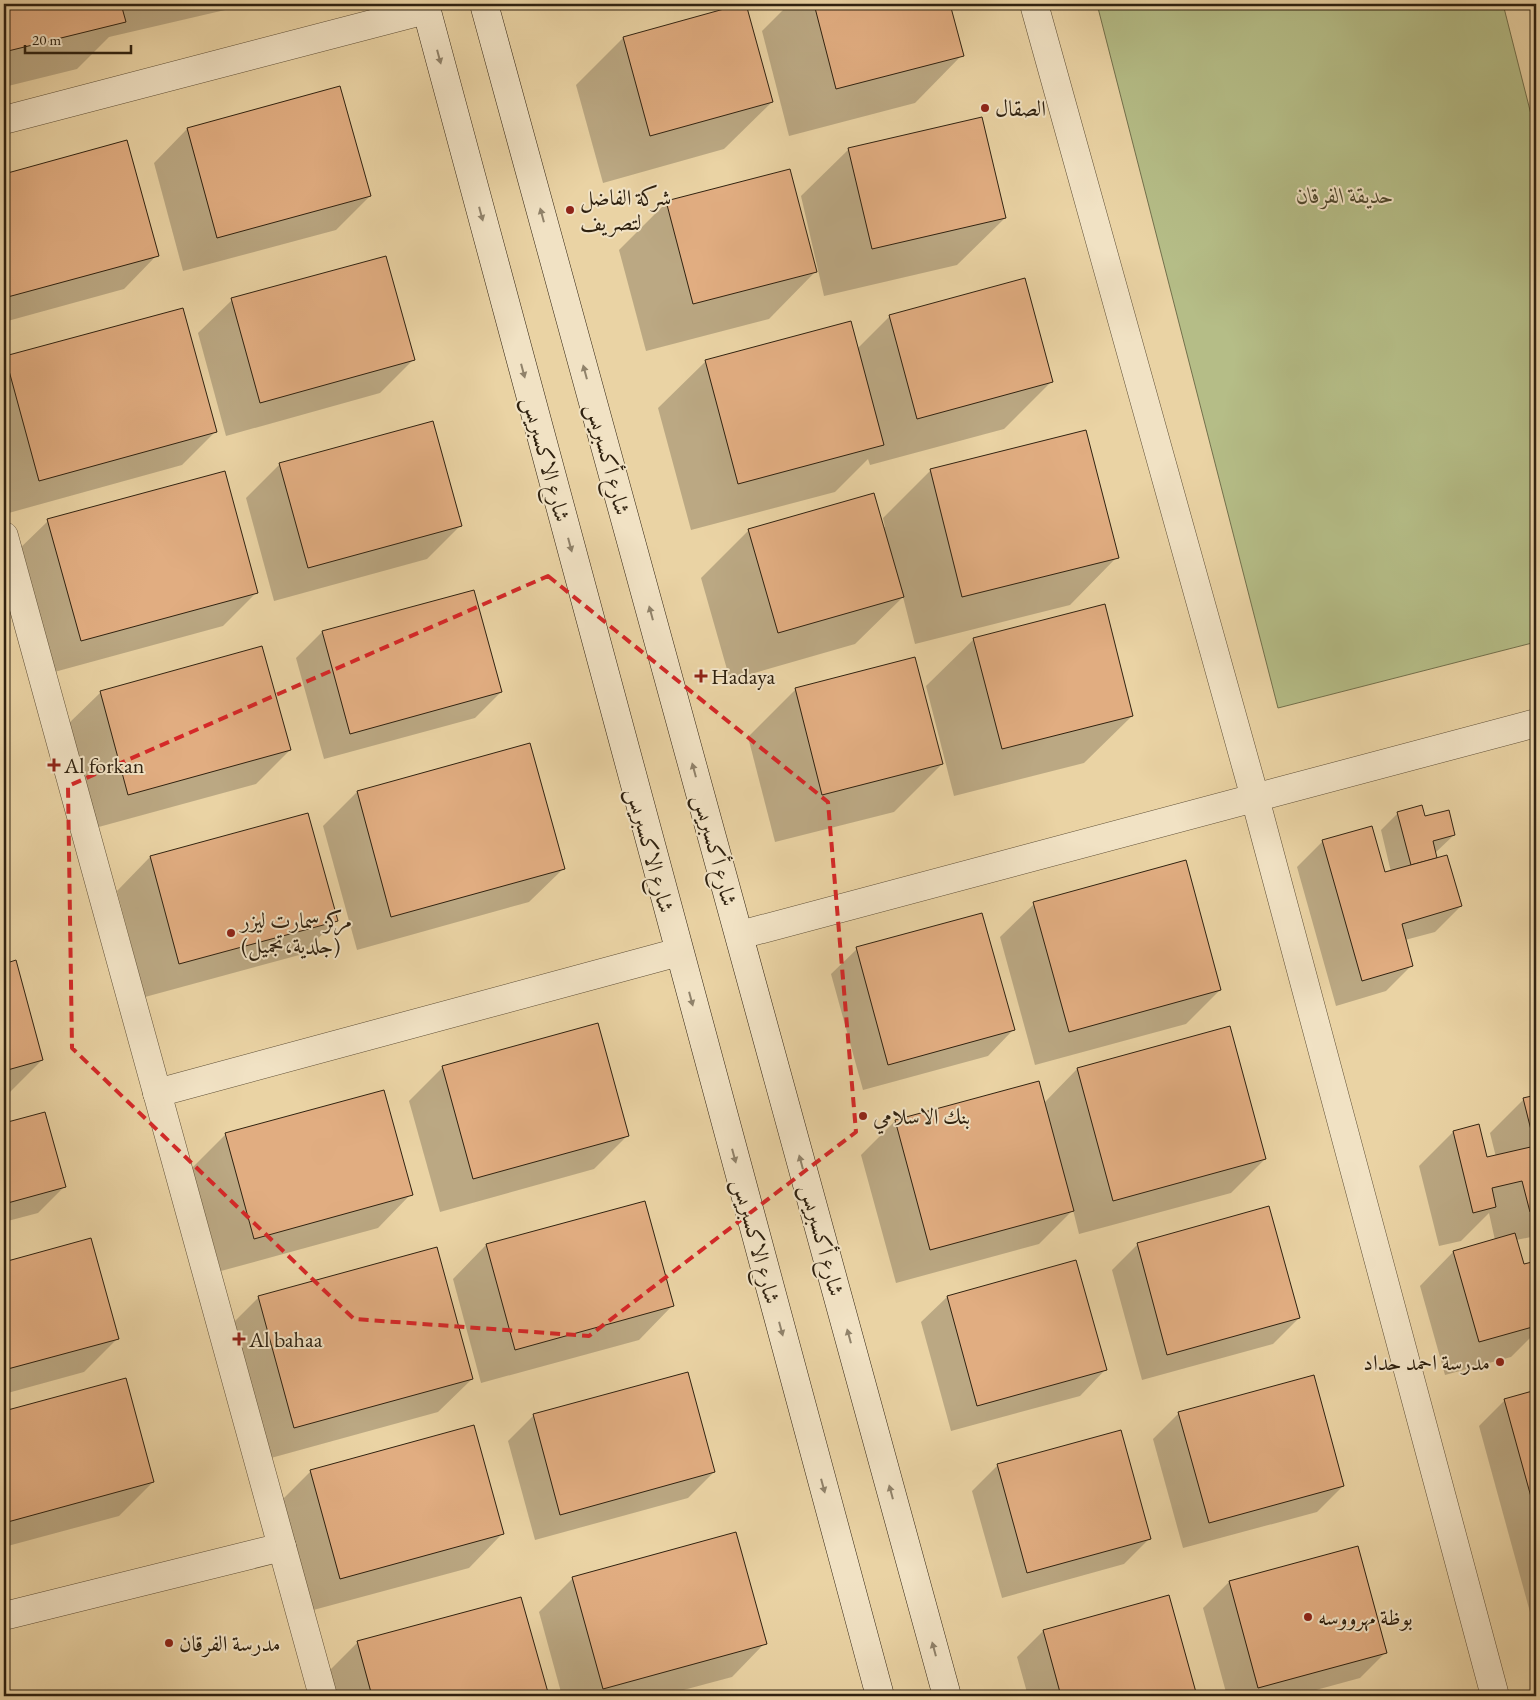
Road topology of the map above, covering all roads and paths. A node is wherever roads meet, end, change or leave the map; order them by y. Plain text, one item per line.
1 (484, 4) edge
2 (1034, 4) edge
3 (426, 7) edge
4 (4, 120) edge
5 (4, 536) edge
6 (12, 599) edge
7 (1536, 723) edge
8 (1255, 798) junction
9 (740, 935) junction
10 (679, 952) junction
11 (157, 1093) junction
12 (282, 1548) junction
13 (4, 1616) edge
14 (322, 1696) edge
15 (880, 1696) edge
16 (946, 1696) edge
17 (1496, 1696) edge

9 -> 1 street, شارع أكسبريس
2 - 8 street
3 - 4 street
3 -> 10 street, شارع الاكسبريس
5 - 6 street
6 - 11 street
7 - 8 street
8 - 9 street
8 - 17 street
16 -> 9 street, شارع أكسبريس
10 - 11 street
10 -> 15 street, شارع الاكسبريس
11 - 12 street
12 - 13 street
12 - 14 street

